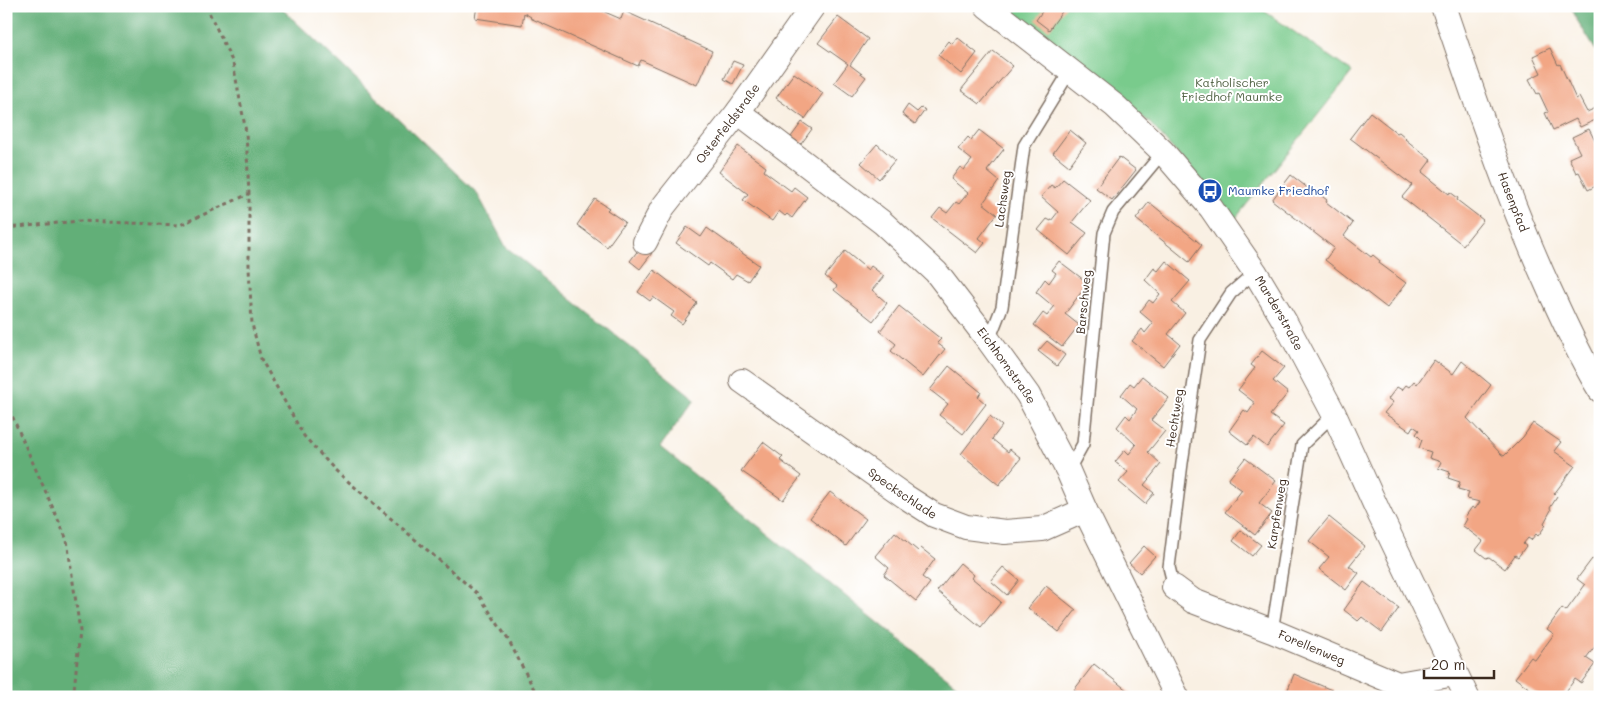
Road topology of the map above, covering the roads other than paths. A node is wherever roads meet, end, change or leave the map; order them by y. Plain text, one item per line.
1 (813, 6) edge
2 (987, 6) edge
3 (1443, 6) edge
4 (1070, 72) junction
5 (738, 112) junction
6 (1163, 152) junction
7 (645, 242) dead end
8 (1255, 272) junction
9 (989, 341) junction
10 (742, 381) dead end
11 (1600, 390) edge
12 (1334, 414) junction
13 (1068, 471) junction
14 (1085, 510) junction
15 (1174, 586) joint
16 (1272, 631) junction
17 (1455, 674) junction
18 (1177, 697) edge
19 (1467, 697) edge

1 - 5 street, Osterfeldstraße
2 - 4 street, Marderstraße
3 - 11 street, Hasenpfad
4 - 6 street, Marderstraße
4 - 9 lane, Lachsweg
5 - 7 street, Osterfeldstraße
5 - 9 street, Eichhornstraße
6 - 8 street, Marderstraße
6 - 13 lane, Barschweg
8 - 12 street, Marderstraße
8 - 15 lane, Hechtweg
9 - 13 street, Eichhornstraße
10 - 14 street, Speckschlade
12 - 16 lane, Karpfenweg
12 - 17 street, Marderstraße
13 - 14 street, Eichhornstraße
14 - 18 street, Eichhornstraße
15 - 16 street, Forellenweg
16 - 17 street, Forellenweg
17 - 19 street, Marderstraße

